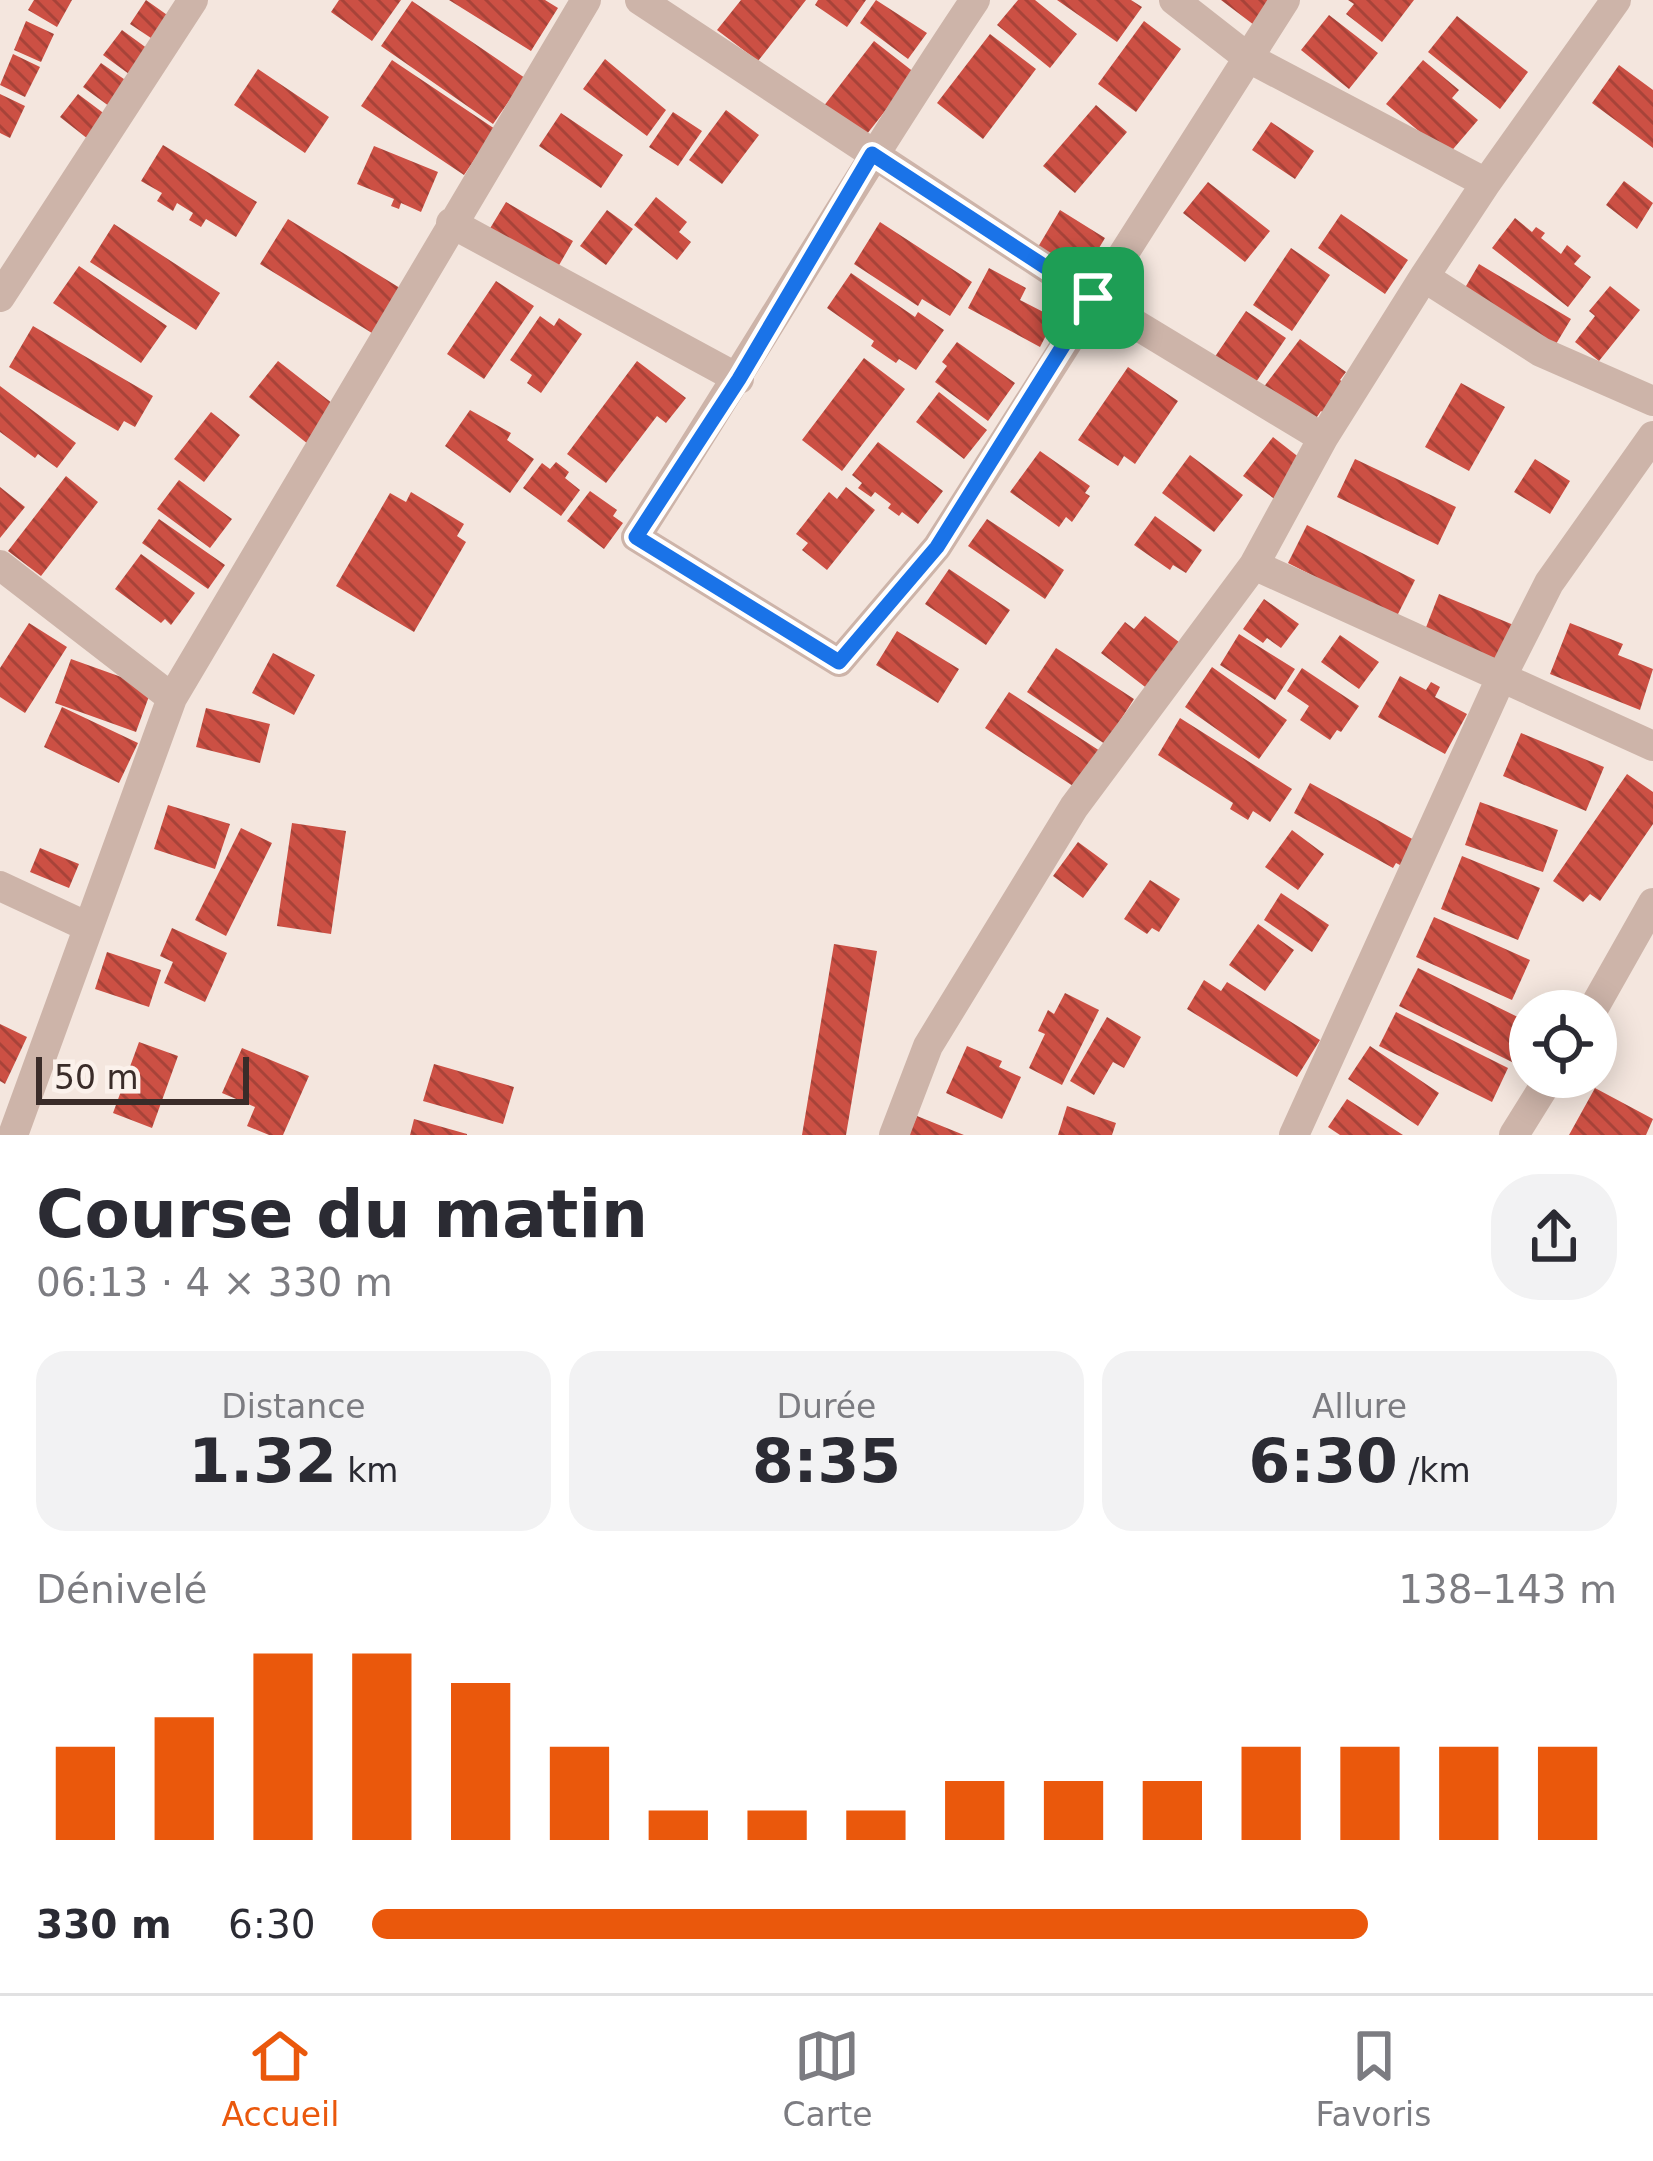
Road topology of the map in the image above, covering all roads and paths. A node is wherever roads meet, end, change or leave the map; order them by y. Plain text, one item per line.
1 (193, 0) edge
2 (586, 0) edge
3 (640, 0) edge
4 (975, 0) edge
5 (1174, 0) edge
6 (1285, 0) edge
7 (1616, 0) edge
8 (1247, 58) junction
9 (872, 154) junction
10 (1486, 183) junction
11 (451, 223) junction
12 (1424, 278) junction
13 (0, 297) edge
14 (1093, 298) junction
15 (739, 379) junction
16 (1653, 401) edge
17 (1653, 436) edge
18 (1323, 438) junction
19 (0, 565) edge
20 (1254, 566) junction
21 (1501, 678) junction
22 (172, 698) junction
23 (1653, 746) edge
24 (0, 886) edge
25 (1653, 903) edge
26 (86, 926) junction
27 (1604, 990) edge
28 (1537, 1098) edge
29 (0, 1132) edge
30 (11, 1135) edge
31 (894, 1135) edge
32 (1294, 1135) edge
33 (1514, 1135) edge

1 - 13 street
2 - 11 street
3 - 9 street
4 - 9 street
5 - 8 street
6 - 8 street
7 - 10 street
8 - 10 street
8 - 14 street
9 - 14 street
9 - 15 street
10 - 12 street
11 - 15 street
11 - 22 street
12 - 16 street
12 - 18 street
14 - 15 street
14 - 18 street
17 - 21 street
18 - 20 street
19 - 22 street
20 - 21 street
20 - 31 street
21 - 23 street
21 - 32 street
22 - 26 street
24 - 26 street
25 - 27 street
26 - 30 street
28 - 33 street
29 - 30 street

